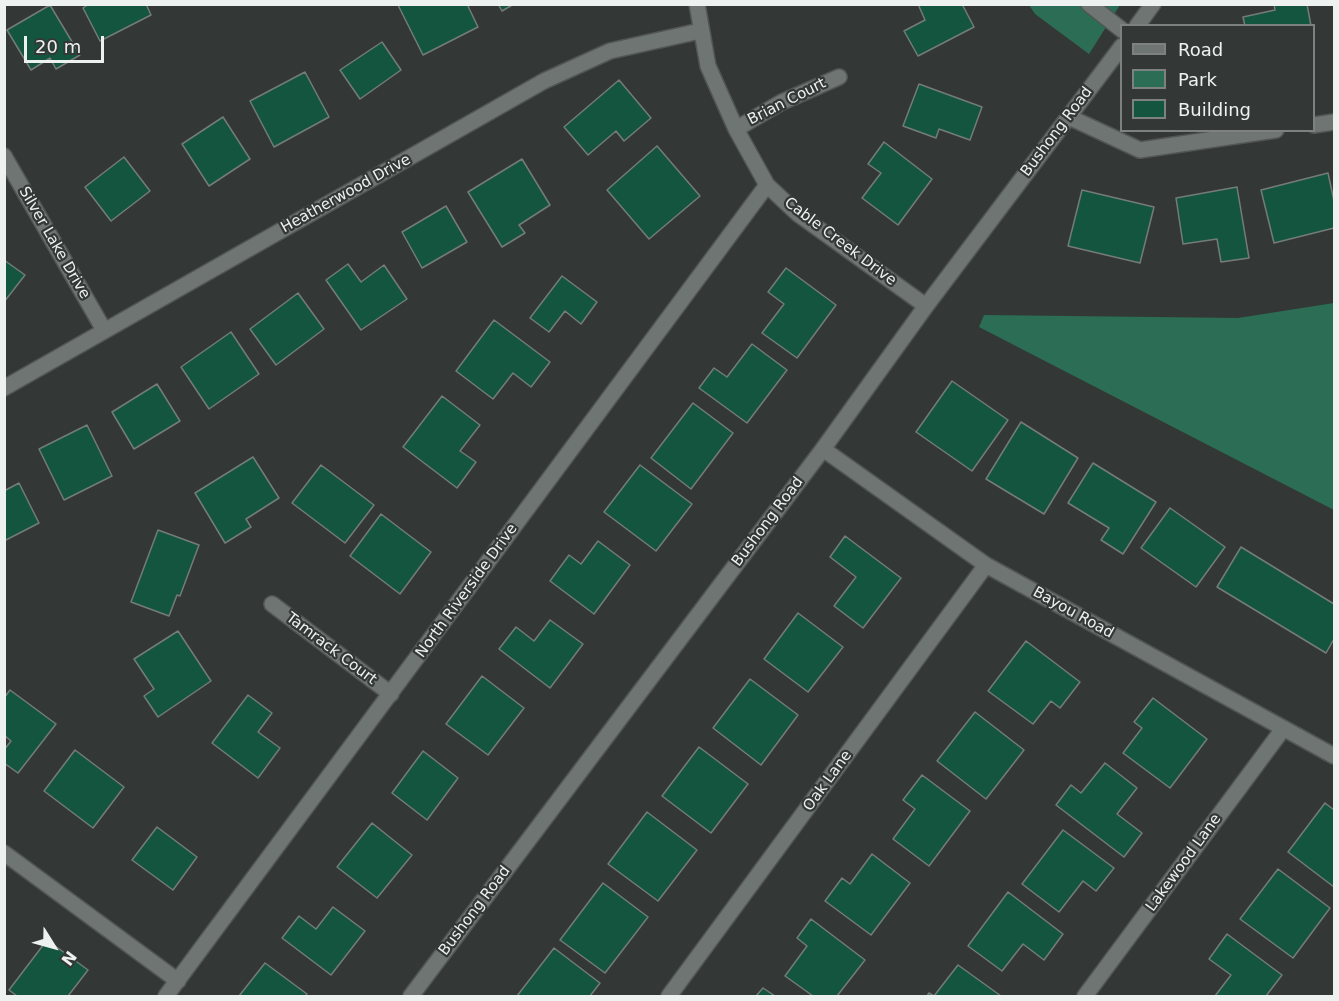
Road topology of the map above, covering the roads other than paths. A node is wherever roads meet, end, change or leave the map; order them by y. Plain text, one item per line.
1 (697, 4) edge
2 (1089, 4) edge
3 (1153, 4) edge
4 (1138, 24) edge
5 (1120, 28) edge
6 (700, 31) junction
7 (1120, 49) edge
8 (839, 77) dead end
9 (1069, 117) junction
10 (1335, 122) edge
11 (1315, 125) edge
12 (736, 129) junction
13 (1262, 132) edge
14 (4, 156) edge
15 (767, 185) junction
16 (926, 306) junction
17 (104, 330) junction
18 (4, 388) edge
19 (823, 449) junction
20 (986, 565) junction
21 (272, 604) dead end
22 (391, 694) junction
23 (1283, 729) junction
24 (1335, 756) edge
25 (4, 853) edge
26 (178, 981) junction
27 (166, 996) edge
28 (411, 996) edge
29 (669, 996) edge
30 (1085, 996) edge

1 - 6 street, Cable Creek Drive
2 - 5 street
3 - 4 street
6 - 12 street, Cable Creek Drive
6 - 17 street, Heatherwood Drive
7 - 9 street, Bushong Road
8 - 12 street, Brian Court
9 - 13 street
9 - 16 street, Bushong Road
10 - 11 street
12 - 15 street, Cable Creek Drive
14 - 17 street, Silver Lake Drive
15 - 16 street, Cable Creek Drive
15 - 22 street, North Riverside Drive
16 - 19 street, Bushong Road
17 - 18 street, Heatherwood Drive
19 - 20 street, Bayou Road
19 - 28 street, Bushong Road
20 - 23 street, Bayou Road
20 - 29 street, Oak Lane
21 - 22 street, Tamrack Court
22 - 26 street, North Riverside Drive
23 - 24 street, Bayou Road
23 - 30 street, Lakewood Lane
25 - 26 street
26 - 27 street, North Riverside Drive

